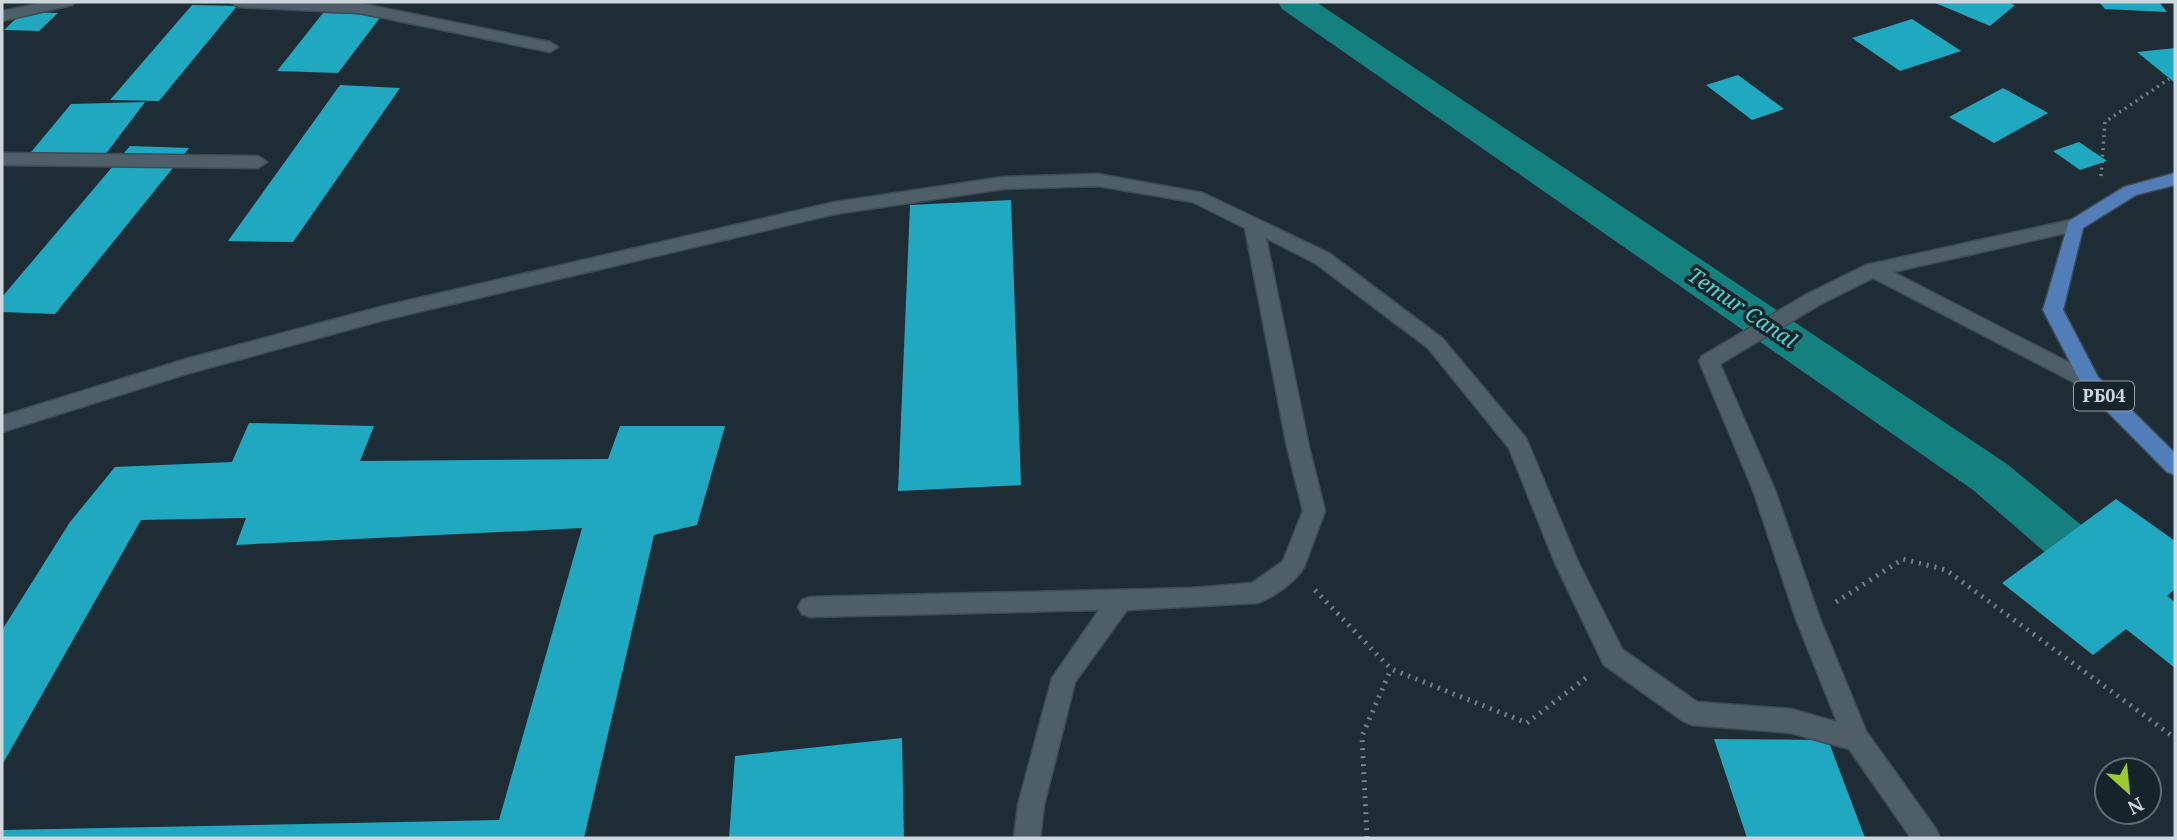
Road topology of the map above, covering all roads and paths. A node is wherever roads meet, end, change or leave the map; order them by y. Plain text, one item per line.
1 (67, 2) edge
2 (238, 2) edge
3 (2, 16) edge
4 (550, 47) dead end
5 (2169, 79) dead end
6 (2, 159) edge
7 (258, 162) dead end
8 (2175, 179) edge
9 (2130, 191) junction
10 (1254, 225) junction
11 (2075, 225) junction
12 (1873, 270) junction
13 (2090, 382) junction
14 (2, 424) edge
15 (2175, 466) edge
16 (1292, 567) junction
17 (1120, 600) junction
18 (810, 607) dead end
19 (1808, 619) junction
20 (1613, 657) junction
21 (1391, 669) junction
22 (2175, 738) edge
23 (1857, 739) junction
24 (1027, 838) edge
25 (1367, 838) edge
26 (1927, 838) edge

1 - 3 street
2 - 4 street
5 - 9 path
6 - 7 street
8 - 9 main road
9 - 11 main road
10 - 14 street
10 - 16 street
10 - 20 street
11 - 12 street
11 - 13 main road, РБ04
12 - 13 street
12 - 19 street
13 - 15 main road, РБ04
16 - 17 street
16 - 21 path
17 - 18 street
17 - 24 street
19 - 22 path
19 - 23 street
20 - 21 path
20 - 23 street
21 - 25 path
23 - 26 street

